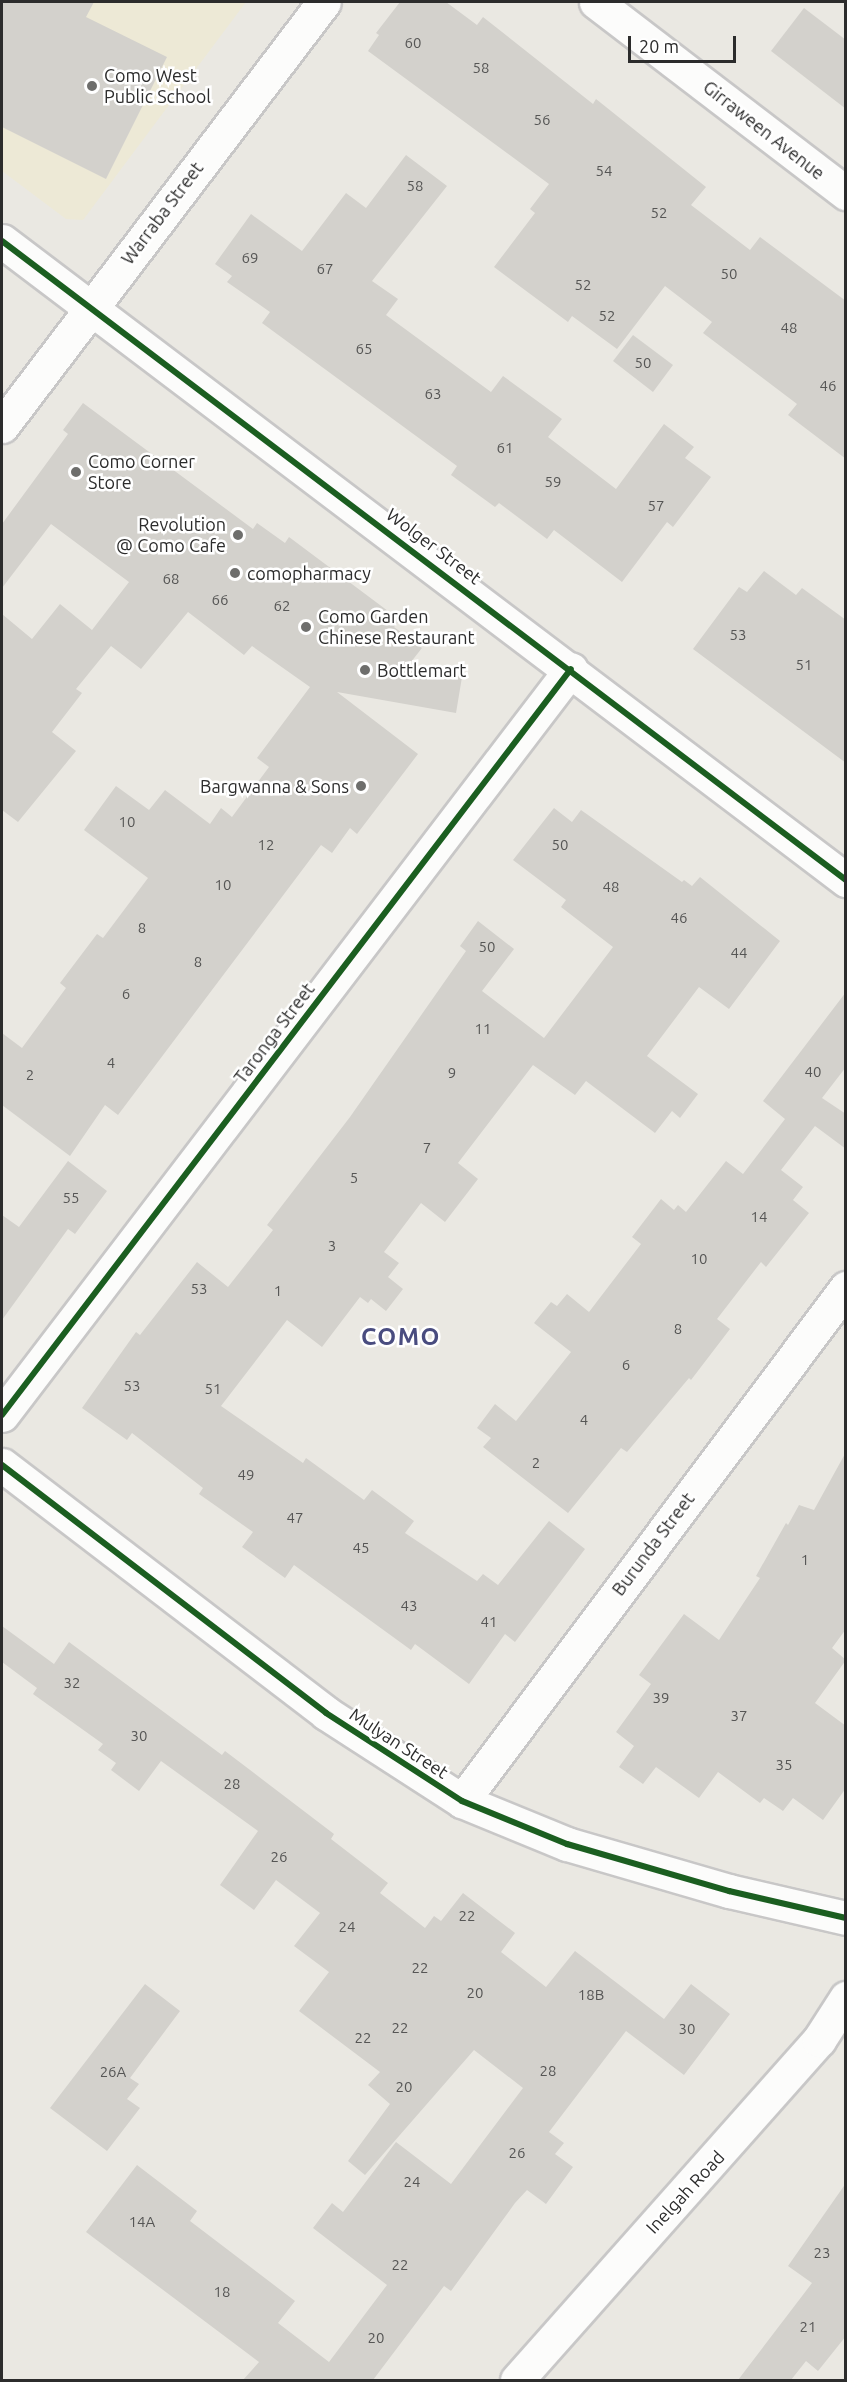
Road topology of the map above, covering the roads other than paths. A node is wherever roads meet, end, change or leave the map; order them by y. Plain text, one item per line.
1 (324, 2) edge
2 (596, 2) edge
3 (846, 193) edge
4 (2, 241) edge
5 (91, 307) junction
6 (2, 426) edge
7 (571, 669) junction
8 (846, 880) edge
9 (846, 1288) edge
10 (2, 1416) edge
11 (2, 1465) edge
12 (462, 1801) junction
13 (846, 1918) edge
14 (846, 1998) edge
15 (517, 2380) edge

1 - 5 street, Warraba Street
2 - 3 street, Girraween Avenue
4 - 5 street, Wolger Street
5 - 6 street, Warraba Street
5 - 7 street, Wolger Street
7 - 8 street, Wolger Street
7 - 10 street, Taronga Street
9 - 12 street, Burunda Street
11 - 12 street, Mulyan Street
12 - 13 street, Mulyan Street
14 - 15 street, Inelgah Road

